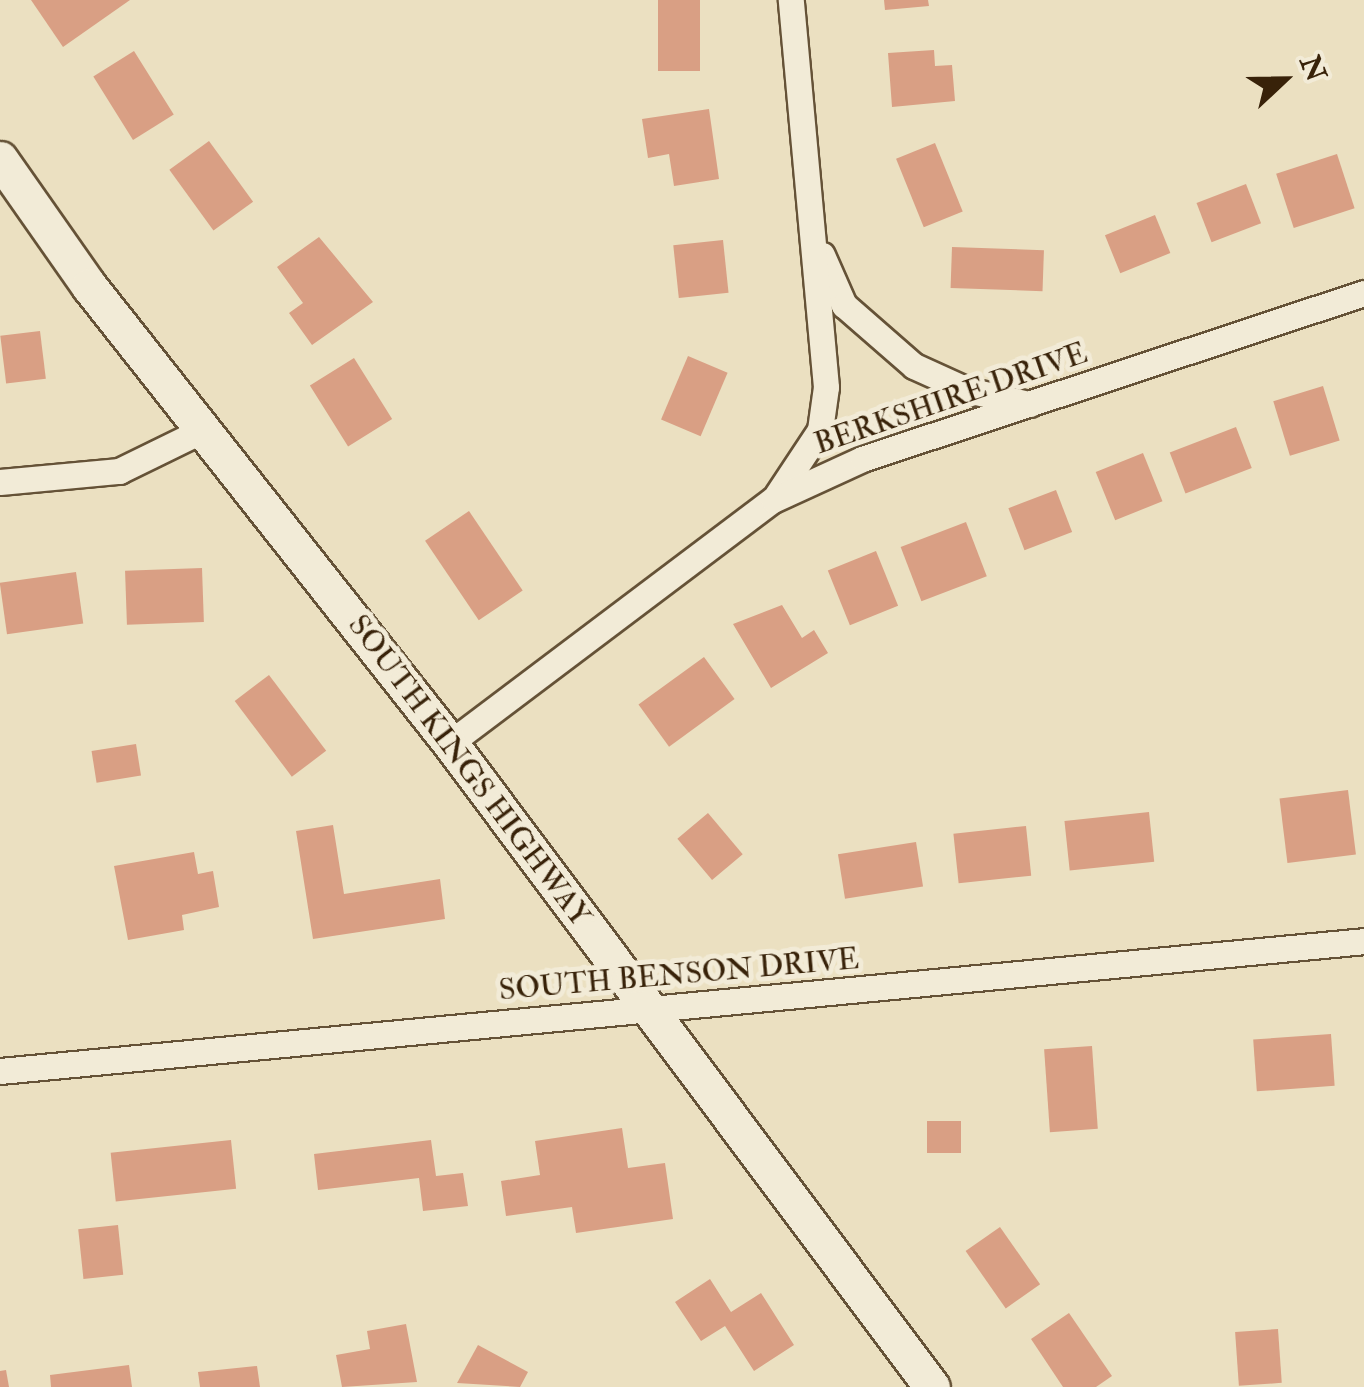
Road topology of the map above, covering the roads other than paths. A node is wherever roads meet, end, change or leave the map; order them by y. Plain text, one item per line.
1 (791, 0) edge
2 (0, 159) edge
3 (814, 237) junction
4 (1364, 293) edge
5 (1029, 404) junction
6 (201, 432) junction
7 (0, 482) edge
8 (773, 500) junction
9 (450, 743) junction
10 (1364, 941) edge
11 (650, 1010) junction
12 (0, 1071) edge
13 (932, 1387) edge

1 - 3 street
2 - 6 main road, SOUTH KINGS HIGHWAY
3 - 5 street
3 - 8 street
4 - 5 street, BERKSHIRE DRIVE
5 - 8 street, BERKSHIRE DRIVE
6 - 7 street
6 - 9 main road, SOUTH KINGS HIGHWAY
8 - 9 street, BERKSHIRE DRIVE
9 - 11 main road, SOUTH KINGS HIGHWAY
10 - 11 street, SOUTH BENSON DRIVE
11 - 12 street, SOUTH BENSON DRIVE
11 - 13 main road, SOUTH KINGS HIGHWAY

